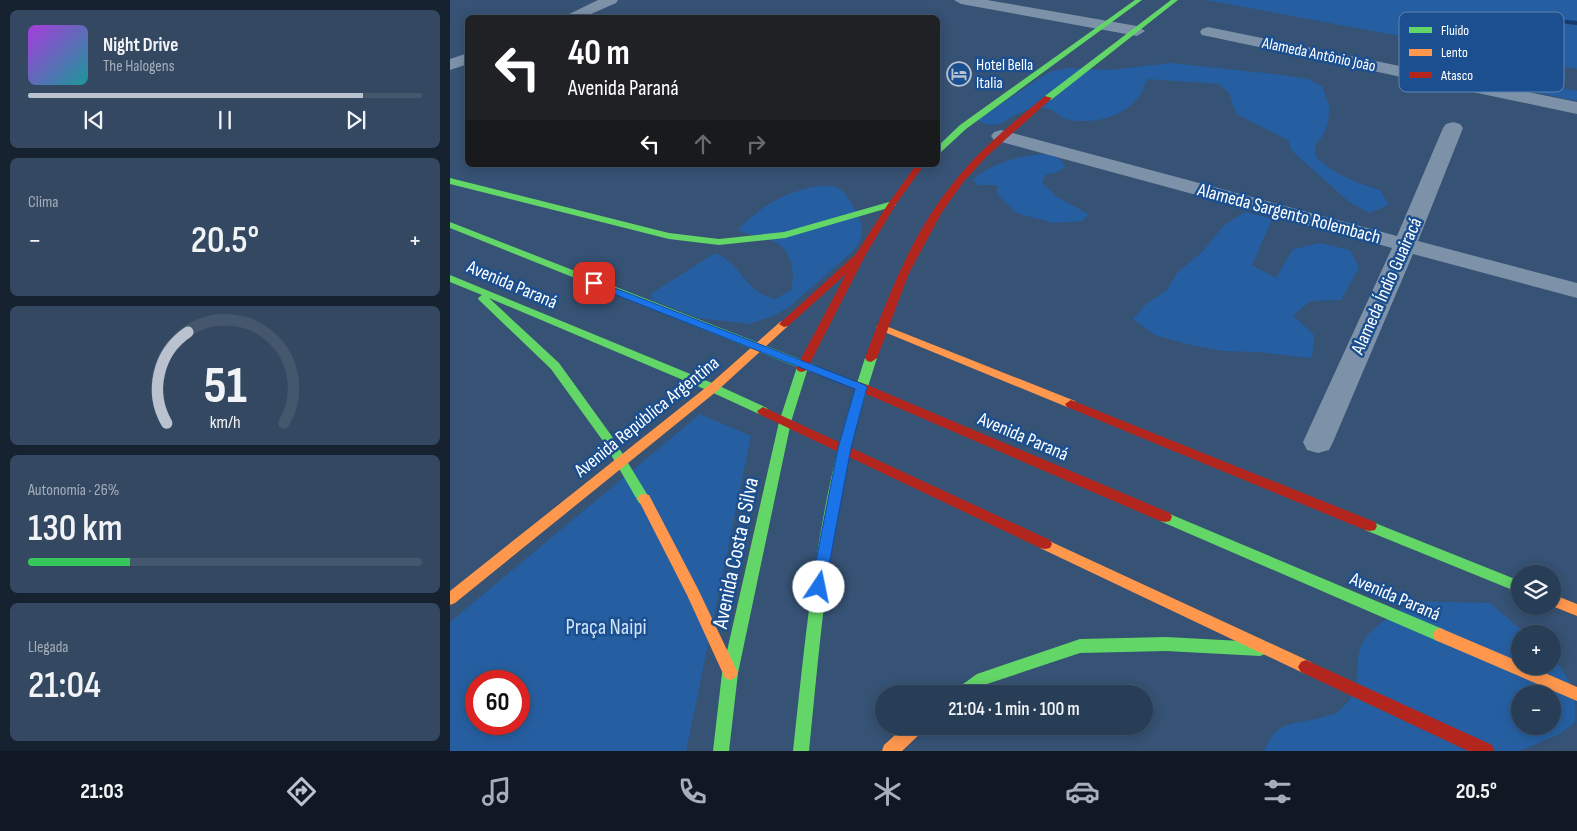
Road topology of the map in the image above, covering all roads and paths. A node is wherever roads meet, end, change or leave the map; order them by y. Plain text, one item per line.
1 (611, 0) edge
2 (961, 0) edge
3 (1139, 0) edge
4 (1175, 0) edge
5 (575, 15) edge
6 (1106, 25) junction
7 (1137, 31) junction
8 (1208, 32) dead end
9 (465, 59) edge
10 (450, 65) edge
11 (1399, 71) edge
12 (1499, 92) edge
13 (1577, 108) edge
14 (1454, 128) dead end
15 (1001, 136) junction
16 (940, 148) edge
17 (919, 167) edge
18 (450, 181) edge
19 (892, 204) junction
20 (450, 225) edge
21 (1405, 245) junction
22 (860, 256) junction
23 (450, 278) edge
24 (469, 285) junction
25 (1577, 291) edge
26 (881, 327) junction
27 (756, 348) junction
28 (803, 365) junction
29 (861, 387) junction
30 (713, 388) junction
31 (785, 422) junction
32 (1318, 442) dead end
33 (844, 448) junction
34 (622, 461) junction
35 (1511, 583) edge
36 (450, 599) edge
37 (1561, 604) edge
38 (1577, 610) edge
39 (1272, 649) junction
40 (730, 673) junction
41 (974, 685) edge
42 (1577, 694) edge
43 (907, 735) edge
44 (721, 751) edge
45 (801, 751) edge
46 (890, 751) edge
47 (1486, 751) edge

1 - 5 street
2 - 6 street
3 - 6 main road
4 - 7 main road
6 - 7 street
6 - 16 main road
7 - 15 main road
8 - 11 street, Alameda Antônio João
9 - 10 street
12 - 13 street, Alameda Antônio João
14 - 21 street, Alameda Índio Guairacá
15 - 21 street, Alameda Sargento Rolembach
15 - 26 main road
17 - 19 main road, Avenida República Argentina
18 - 19 main road
19 - 22 main road, Avenida República Argentina
20 - 27 main road, Avenida Paraná
21 - 25 street, Alameda Sargento Rolembach
21 - 32 street, Alameda Índio Guairacá
22 - 27 main road, Avenida República Argentina
22 - 28 main road, Avenida República Argentina
23 - 24 main road, Avenida Paraná
24 - 30 main road, Avenida Paraná
24 - 34 main road
26 - 29 main road
26 - 35 main road
27 - 28 main road, Avenida Paraná
27 - 30 main road, Avenida República Argentina
28 - 29 main road, Avenida Paraná
28 - 31 main road, Avenida Costa e Silva
29 - 33 main road
29 - 42 main road, Avenida Paraná
30 - 31 main road, Avenida Paraná
30 - 34 main road, Avenida República Argentina
31 - 33 main road, Avenida Paraná
31 - 40 main road, Avenida Costa e Silva
33 - 39 main road, Avenida Paraná
33 - 45 main road
34 - 36 main road, Avenida República Argentina
34 - 40 main road
37 - 38 main road
39 - 41 main road
39 - 47 main road, Avenida Paraná
40 - 44 main road, Avenida Costa e Silva
43 - 46 main road

